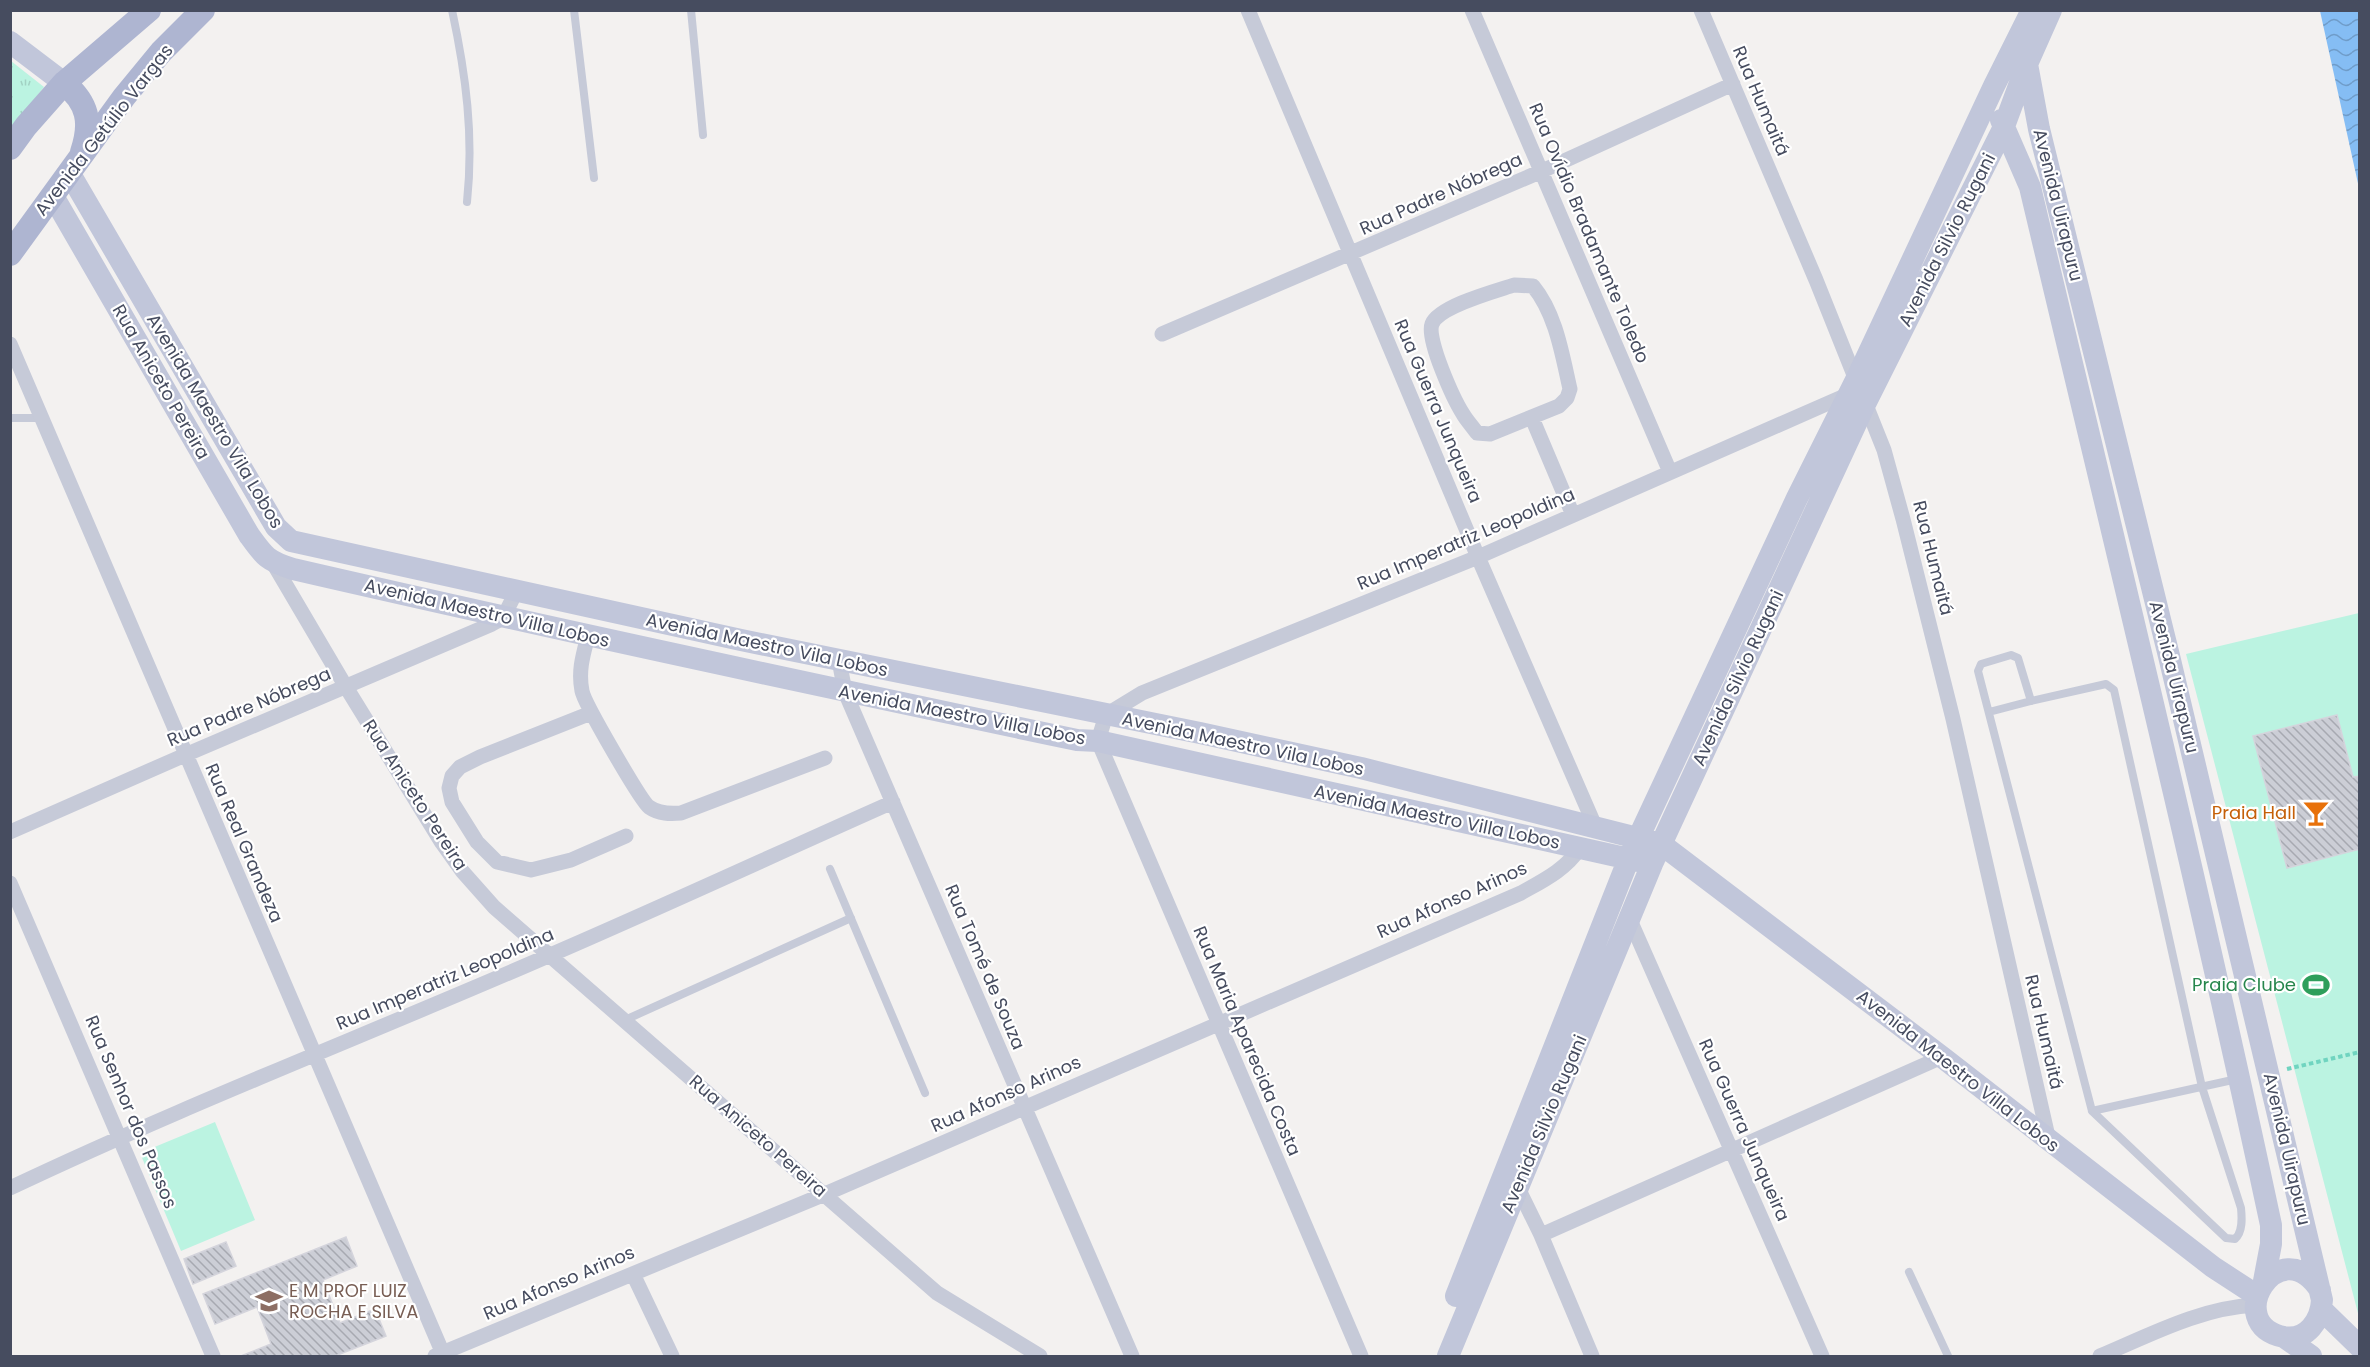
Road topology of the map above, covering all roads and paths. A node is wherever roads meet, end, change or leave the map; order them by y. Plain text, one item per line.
1 (149, 10) edge
2 (203, 10) edge
3 (452, 10) edge
4 (574, 10) edge
5 (692, 10) edge
6 (1248, 10) edge
7 (1472, 10) edge
8 (1701, 10) edge
9 (2032, 10) edge
10 (2051, 10) edge
11 (10, 42) edge
12 (2026, 64) junction
13 (64, 83) junction
14 (1733, 84) junction
15 (1994, 86) junction
16 (2003, 129) junction
17 (703, 135) dead end
18 (10, 148) edge
19 (75, 167) junction
20 (1542, 171) junction
21 (594, 178) dead end
22 (53, 196) junction
23 (467, 202) dead end
24 (10, 254) edge
25 (1351, 254) junction
26 (1162, 334) dead end
27 (10, 344) edge
28 (1857, 392) junction
29 (10, 418) edge
30 (42, 418) junction
31 (1532, 418) junction
32 (232, 452) junction
33 (208, 465) junction
34 (1670, 472) junction
35 (1573, 515) junction
36 (1478, 557) junction
37 (273, 563) junction
38 (517, 590) junction
39 (503, 618) junction
40 (588, 636) junction
41 (2169, 656) junction
42 (839, 660) junction
43 (2143, 661) junction
44 (346, 687) junction
45 (845, 692) junction
46 (2031, 701) junction
47 (1989, 712) junction
48 (591, 713) junction
49 (1106, 715) junction
50 (1098, 741) junction
51 (185, 755) junction
52 (825, 758) dead end
53 (893, 802) junction
54 (1595, 826) junction
55 (10, 832) edge
56 (626, 836) dead end
57 (1640, 837) junction
58 (1661, 844) junction
59 (1580, 848) junction
60 (1629, 858) junction
61 (1652, 864) junction
62 (830, 869) dead end
63 (10, 883) edge
64 (851, 918) junction
65 (1630, 920) junction
66 (549, 956) junction
67 (625, 1020) junction
68 (1218, 1023) junction
69 (2360, 1052) edge
70 (315, 1055) junction
71 (1942, 1057) junction
72 (2269, 1073) junction
73 (2239, 1079) junction
74 (2202, 1087) junction
75 (925, 1093) dead end
76 (1024, 1107) junction
77 (2092, 1111) junction
78 (120, 1136) junction
79 (2049, 1141) junction
80 (1731, 1150) junction
81 (1513, 1177) junction
82 (10, 1188) edge
83 (825, 1194) junction
84 (1541, 1234) junction
85 (1909, 1272) dead end
86 (633, 1274) junction
87 (2258, 1294) junction
88 (2321, 1300) junction
89 (2284, 1337) junction
90 (2360, 1347) edge
91 (440, 1355) edge
92 (213, 1356) edge
93 (672, 1356) edge
94 (1040, 1356) edge
95 (1132, 1356) edge
96 (1361, 1356) edge
97 (1432, 1356) edge
98 (1448, 1356) edge
99 (1592, 1356) edge
100 (1822, 1356) edge
101 (1948, 1356) edge
102 (2100, 1356) edge
103 (2311, 1356) edge

1 - 13 main road
2 - 19 main road, Avenida Getúlio Vargas
3 - 23 lane
4 - 21 lane
5 - 17 lane
6 - 25 street, Rua Guerra Junqueira
7 - 20 street, Rua Ovídio Bradamante Toledo
8 - 14 street, Rua Humaitá
9 - 15 street, Avenida Silvio Rugani
10 - 12 street, Avenida Silvio Rugani
11 - 13 street
12 - 16 street, Avenida Silvio Rugani
12 - 41 street, Avenida Uirapuru
13 - 18 main road
13 - 19 main road
14 - 20 street, Rua Padre Nóbrega
14 - 28 street, Rua Humaitá
15 - 16 street, Avenida Uirapuru
15 - 28 street, Avenida Silvio Rugani
16 - 28 street, Avenida Silvio Rugani
16 - 43 street, Avenida Uirapuru
19 - 22 main road, Avenida Getúlio Vargas
19 - 32 street, Avenida Maestro Vila Lobos
20 - 25 street, Rua Padre Nóbrega
20 - 34 street, Rua Ovídio Bradamante Toledo
22 - 24 main road, Avenida Getúlio Vargas
22 - 33 street, Rua Aniceto Pereira
25 - 26 street, Rua Padre Nóbrega
25 - 36 street, Rua Guerra Junqueira
27 - 30 street, Rua Real Grandeza
28 - 34 street, Rua Imperatriz Leopoldina
28 - 57 street, Avenida Silvio Rugani
28 - 58 street, Avenida Silvio Rugani
28 - 79 street, Rua Humaitá
29 - 30 lane
30 - 51 street, Rua Real Grandeza
31 - 31 street
31 - 35 street
32 - 33 street
32 - 38 street, Avenida Maestro Vila Lobos
33 - 37 street, Rua Aniceto Pereira
34 - 35 street, Rua Imperatriz Leopoldina
35 - 36 street, Rua Imperatriz Leopoldina
36 - 49 street, Rua Imperatriz Leopoldina
36 - 54 street, Rua Guerra Junqueira
37 - 39 street, Avenida Maestro Villa Lobos
37 - 44 street, Rua Aniceto Pereira
38 - 39 street
38 - 42 street, Avenida Maestro Vila Lobos
39 - 40 street, Avenida Maestro Villa Lobos
39 - 44 street, Rua Padre Nóbrega
40 - 45 street, Avenida Maestro Villa Lobos
40 - 48 street
41 - 43 street
41 - 72 street, Avenida Uirapuru
42 - 45 street, Rua Tomé de Souza
42 - 49 street, Avenida Maestro Vila Lobos
43 - 73 street, Avenida Uirapuru
44 - 51 street, Rua Padre Nóbrega
44 - 66 street, Rua Aniceto Pereira
45 - 50 street, Avenida Maestro Villa Lobos
45 - 53 street, Rua Tomé de Souza
46 - 47 lane
46 - 47 lane
46 - 74 lane
47 - 77 lane
48 - 52 street
48 - 56 street
49 - 50 street
49 - 54 street, Avenida Maestro Vila Lobos
50 - 59 street, Avenida Maestro Villa Lobos
50 - 68 street, Rua Maria Aparecida Costa
51 - 55 street, Rua Padre Nóbrega
51 - 70 street, Rua Real Grandeza
53 - 66 street, Rua Imperatriz Leopoldina
53 - 76 street, Rua Tomé de Souza
54 - 57 street, Avenida Maestro Vila Lobos
57 - 58 street, Avenida Maestro Vila Lobos
57 - 60 street, Avenida Silvio Rugani
58 - 61 street, Avenida Silvio Rugani
58 - 71 street, Avenida Maestro Villa Lobos
59 - 60 street, Avenida Maestro Villa Lobos
59 - 68 street, Rua Afonso Arinos
60 - 61 street, Avenida Maestro Villa Lobos
60 - 81 street, Avenida Silvio Rugani
61 - 65 street, Avenida Silvio Rugani
62 - 64 lane
63 - 78 street, Rua Senhor dos Passos
64 - 67 lane
64 - 75 lane
65 - 80 street, Rua Guerra Junqueira
65 - 81 street, Avenida Silvio Rugani
66 - 67 street, Rua Aniceto Pereira
66 - 70 street, Rua Imperatriz Leopoldina
67 - 83 street, Rua Aniceto Pereira
68 - 76 street, Rua Afonso Arinos
68 - 96 street, Rua Maria Aparecida Costa
69 - 72 path
70 - 78 street, Rua Imperatriz Leopoldina
70 - 91 street, Rua Real Grandeza
71 - 79 street, Avenida Maestro Villa Lobos
71 - 80 street
72 - 88 street, Avenida Uirapuru
73 - 74 lane
73 - 87 street, Avenida Uirapuru
74 - 77 lane
74 - 77 lane
76 - 83 street, Rua Afonso Arinos
76 - 95 street, Rua Tomé de Souza
78 - 82 street, Rua Imperatriz Leopoldina
78 - 92 street, Rua Senhor dos Passos
79 - 87 street, Avenida Maestro Villa Lobos
80 - 84 street
80 - 100 street, Rua Guerra Junqueira
81 - 84 street
81 - 97 street, Avenida Silvio Rugani
81 - 98 street, Avenida Silvio Rugani
83 - 86 street, Rua Afonso Arinos
83 - 94 street, Rua Aniceto Pereira
84 - 99 street
85 - 101 lane
86 - 91 street, Rua Afonso Arinos
86 - 93 street
87 - 88 street
87 - 89 street
87 - 102 street
88 - 89 street
88 - 90 street
89 - 103 street

